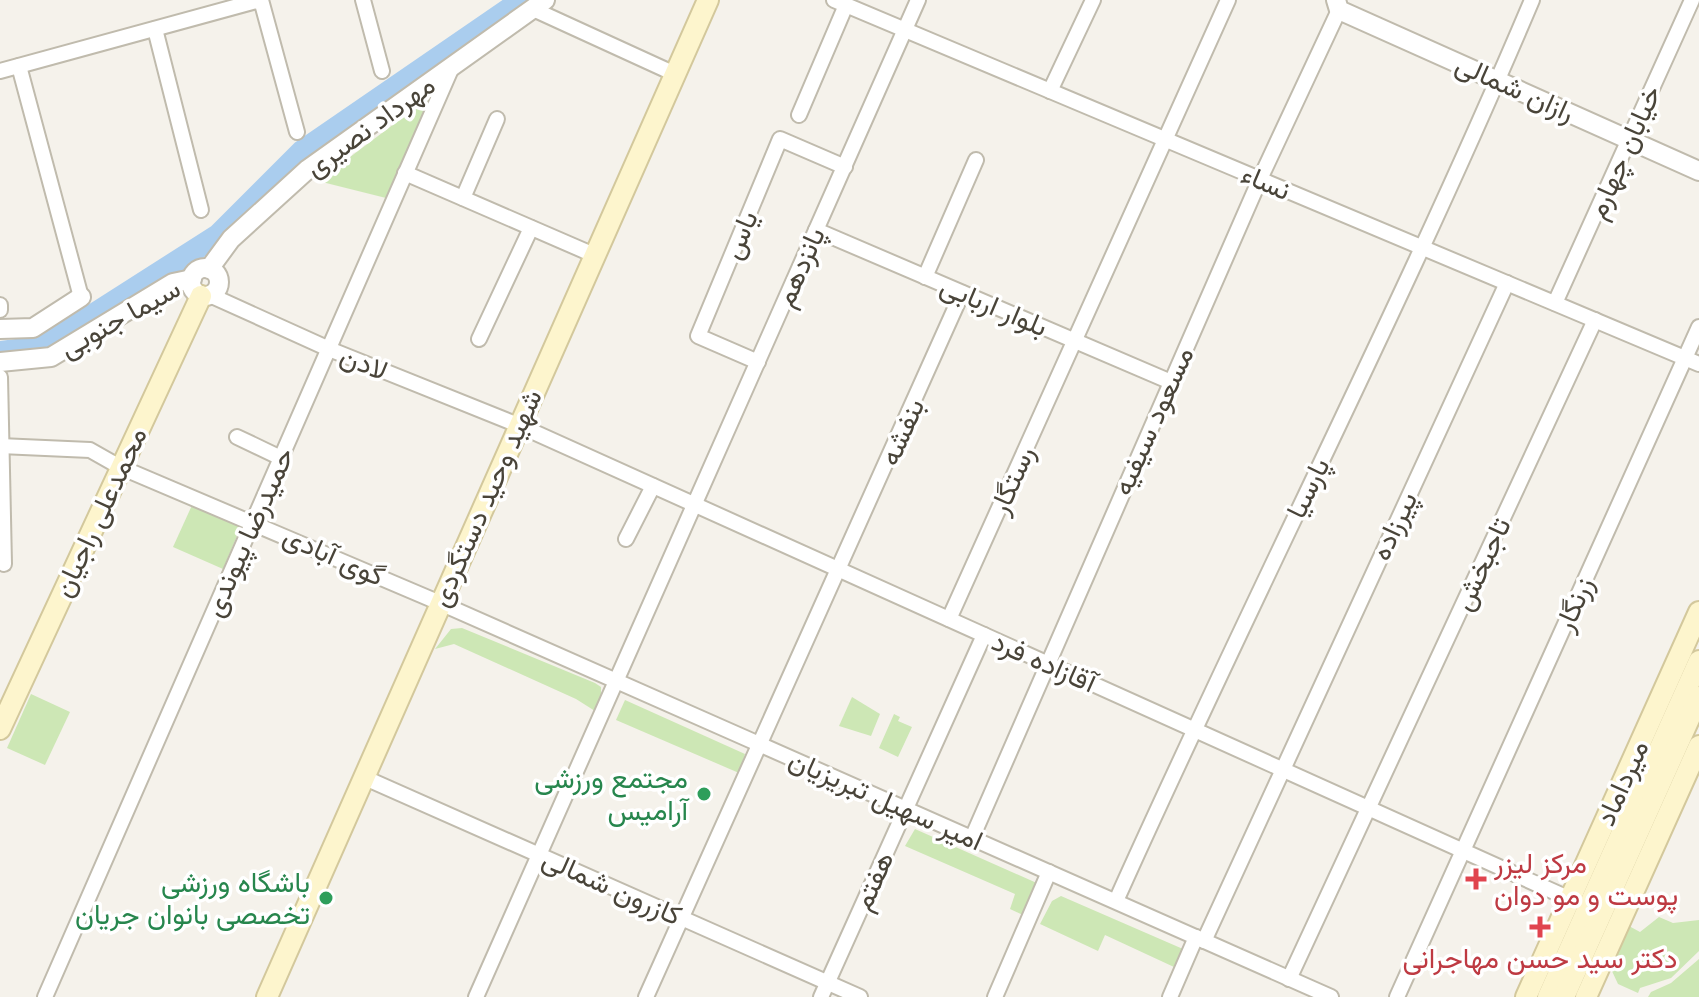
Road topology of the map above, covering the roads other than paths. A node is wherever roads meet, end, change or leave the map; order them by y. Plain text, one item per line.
1 (260, 0) edge
2 (363, 0) edge
3 (708, 0) edge
4 (918, 0) edge
5 (1093, 0) edge
6 (1228, 0) edge
7 (1532, 0) edge
8 (1692, 0) edge
9 (840, 3) edge
10 (539, 4) edge
11 (1338, 5) edge
12 (155, 29) junction
13 (905, 30) junction
14 (19, 66) junction
15 (452, 66) junction
16 (0, 71) edge
17 (382, 71) dead end
18 (675, 74) junction
19 (1498, 80) junction
20 (1050, 91) junction
21 (799, 115) dead end
22 (497, 119) dead end
23 (297, 132) dead end
24 (1630, 139) junction
25 (1164, 140) junction
26 (976, 160) dead end
27 (845, 167) junction
28 (1699, 171) edge
29 (405, 173) junction
30 (1260, 179) junction
31 (463, 198) junction
32 (201, 210) dead end
33 (531, 228) junction
34 (816, 230) junction
35 (1423, 248) junction
36 (594, 255) junction
37 (209, 269) junction
38 (925, 277) junction
39 (1507, 283) junction
40 (200, 291) junction
41 (962, 293) junction
42 (81, 297) joint
43 (1555, 303) junction
44 (1595, 320) junction
45 (1699, 327) edge
46 (0, 329) edge
47 (479, 339) dead end
48 (1074, 341) junction
49 (329, 349) junction
50 (1692, 361) edge
51 (0, 362) edge
52 (758, 362) junction
53 (0, 377) edge
54 (1171, 382) junction
55 (518, 425) junction
56 (237, 437) dead end
57 (1, 446) edge
58 (281, 458) junction
59 (116, 465) junction
60 (653, 486) junction
61 (695, 505) junction
62 (253, 521) junction
63 (626, 539) dead end
64 (4, 564) dead end
65 (841, 570) junction
66 (440, 603) junction
67 (1699, 612) edge
68 (949, 619) junction
69 (984, 635) junction
70 (1699, 661) edge
71 (1047, 663) junction
72 (617, 682) junction
73 (1699, 697) edge
74 (0, 710) edge
75 (0, 729) edge
76 (1193, 729) junction
77 (758, 744) junction
78 (1699, 746) edge
79 (1281, 769) junction
80 (363, 777) junction
81 (1643, 785) junction
82 (1368, 808) junction
83 (905, 809) junction
84 (1611, 809) junction
85 (972, 838) junction
86 (1463, 850) junction
87 (539, 855) junction
88 (1049, 872) junction
89 (1570, 899) junction
90 (1116, 901) junction
91 (680, 917) junction
92 (1200, 939) junction
93 (1289, 979) junction
94 (827, 982) junction
95 (45, 997) edge
96 (267, 997) edge
97 (476, 997) edge
98 (646, 997) edge
99 (821, 997) edge
100 (860, 997) edge
101 (995, 997) edge
102 (1170, 997) edge
103 (1331, 997) edge
104 (1397, 997) edge
105 (1526, 997) edge
106 (1548, 997) edge
107 (1564, 997) edge
108 (1586, 997) edge

1 - 12 street
1 - 23 street
2 - 17 street
3 - 18 main road, شهید وحید دستگردی
4 - 13 street, پانزدهم
5 - 20 street
6 - 25 street, رستگار
7 - 19 street, پارسیا
8 - 24 street, خیابان چهارم
9 - 13 street, نساء
9 - 21 street
10 - 15 street, مهرداد نصیری
10 - 18 street
11 - 19 street, رازان شمالی
11 - 30 street, مسعود سیفیه
12 - 14 street
12 - 32 street
13 - 20 street, نساء
13 - 27 street, پانزدهم
14 - 16 street
14 - 42 street
15 - 29 street, حمیدرضا پیوندی
15 - 37 street, مهرداد نصیری
18 - 36 main road, شهید وحید دستگردی
19 - 24 street, رازان شمالی
19 - 35 street, پارسیا
20 - 25 street, نساء
22 - 31 street
24 - 28 street, رازان شمالی
24 - 43 street, خیابان چهارم
25 - 30 street, نساء
25 - 48 street, رستگار
26 - 38 street
27 - 34 street, پانزدهم
27 - 52 street, یاس
29 - 31 street
29 - 49 street, حمیدرضا پیوندی
30 - 35 street, نساء
30 - 54 street, مسعود سیفیه
31 - 33 street
33 - 36 street
33 - 47 street
34 - 38 street, بلوار اربابی
34 - 52 street, پانزدهم
35 - 39 street, نساء
35 - 76 street, پارسیا
36 - 55 main road, شهید وحید دستگردی
37 - 40 street, سیما جنوبی
37 - 40 street
38 - 41 street, بلوار اربابی
39 - 43 street, نساء
39 - 79 street, پیرزاده
40 - 49 street, لادن
40 - 51 street, سیما جنوبی
40 - 59 main road, محمدعلی راجیان
41 - 48 street, بلوار اربابی
41 - 65 street, بنفشه
42 - 46 street, سیما جنوبی
43 - 44 street, نساء
44 - 50 street, نساء
44 - 82 street, تاجبخش
45 - 50 street, زرنگار
48 - 54 street, بلوار اربابی
48 - 68 street, رستگار
49 - 55 street, لادن
49 - 58 street, حمیدرضا پیوندی
50 - 86 street, زرنگار
52 - 61 street, پانزدهم
53 - 57 street
54 - 71 street, مسعود سیفیه
55 - 60 street, آقازاده فرد
55 - 66 main road, شهید وحید دستگردی
56 - 58 street
57 - 59 street, گوی آبادی
57 - 64 street
58 - 62 street, حمیدرضا پیوندی
59 - 62 street, گوی آبادی
59 - 74 main road, محمدعلی راجیان
59 - 75 main road, محمدعلی راجیان
60 - 61 street, آقازاده فرد
60 - 63 street
61 - 65 street, آقازاده فرد
61 - 72 street, پانزدهم
62 - 66 street, گوی آبادی
62 - 95 street, حمیدرضا پیوندی
65 - 68 street, آقازاده فرد
65 - 77 street, بنفشه
66 - 72 street, امیر سهیل تبریزیان
66 - 80 main road, شهید وحید دستگردی
67 - 84 main road, میرداماد
68 - 69 street, آقازاده فرد
69 - 71 street, آقازاده فرد
69 - 83 street, هفتم
70 - 81 main road
71 - 76 street, آقازاده فرد
71 - 85 street, مسعود سیفیه
72 - 77 street, امیر سهیل تبریزیان
72 - 87 street, پانزدهم
73 - 107 main road
76 - 79 street, آقازاده فرد
76 - 90 street, پارسیا
77 - 83 street, امیر سهیل تبریزیان
77 - 91 street, بنفشه
78 - 108 main road, میرداماد
79 - 82 street, آقازاده فرد
79 - 92 street, پیرزاده
80 - 87 street, کازرون شمالی
80 - 96 main road, شهید وحید دستگردی
81 - 84 main road
81 - 106 main road
82 - 86 street, آقازاده فرد
82 - 93 street, تاجبخش
83 - 85 street, امیر سهیل تبریزیان
83 - 94 street, هفتم
84 - 89 main road, میرداماد
85 - 88 street, امیر سهیل تبریزیان
86 - 89 street, آقازاده فرد
86 - 104 street, زرنگار
87 - 91 street, کازرون شمالی
87 - 97 street, پانزدهم
88 - 90 street, امیر سهیل تبریزیان
88 - 101 street
89 - 105 main road, میرداماد
90 - 92 street, امیر سهیل تبریزیان
91 - 94 street, کازرون شمالی
91 - 98 street, بنفشه
92 - 93 street, امیر سهیل تبریزیان
92 - 102 street, پیرزاده
93 - 103 street, امیر سهیل تبریزیان
94 - 99 street, هفتم
94 - 100 street, کازرون شمالی

